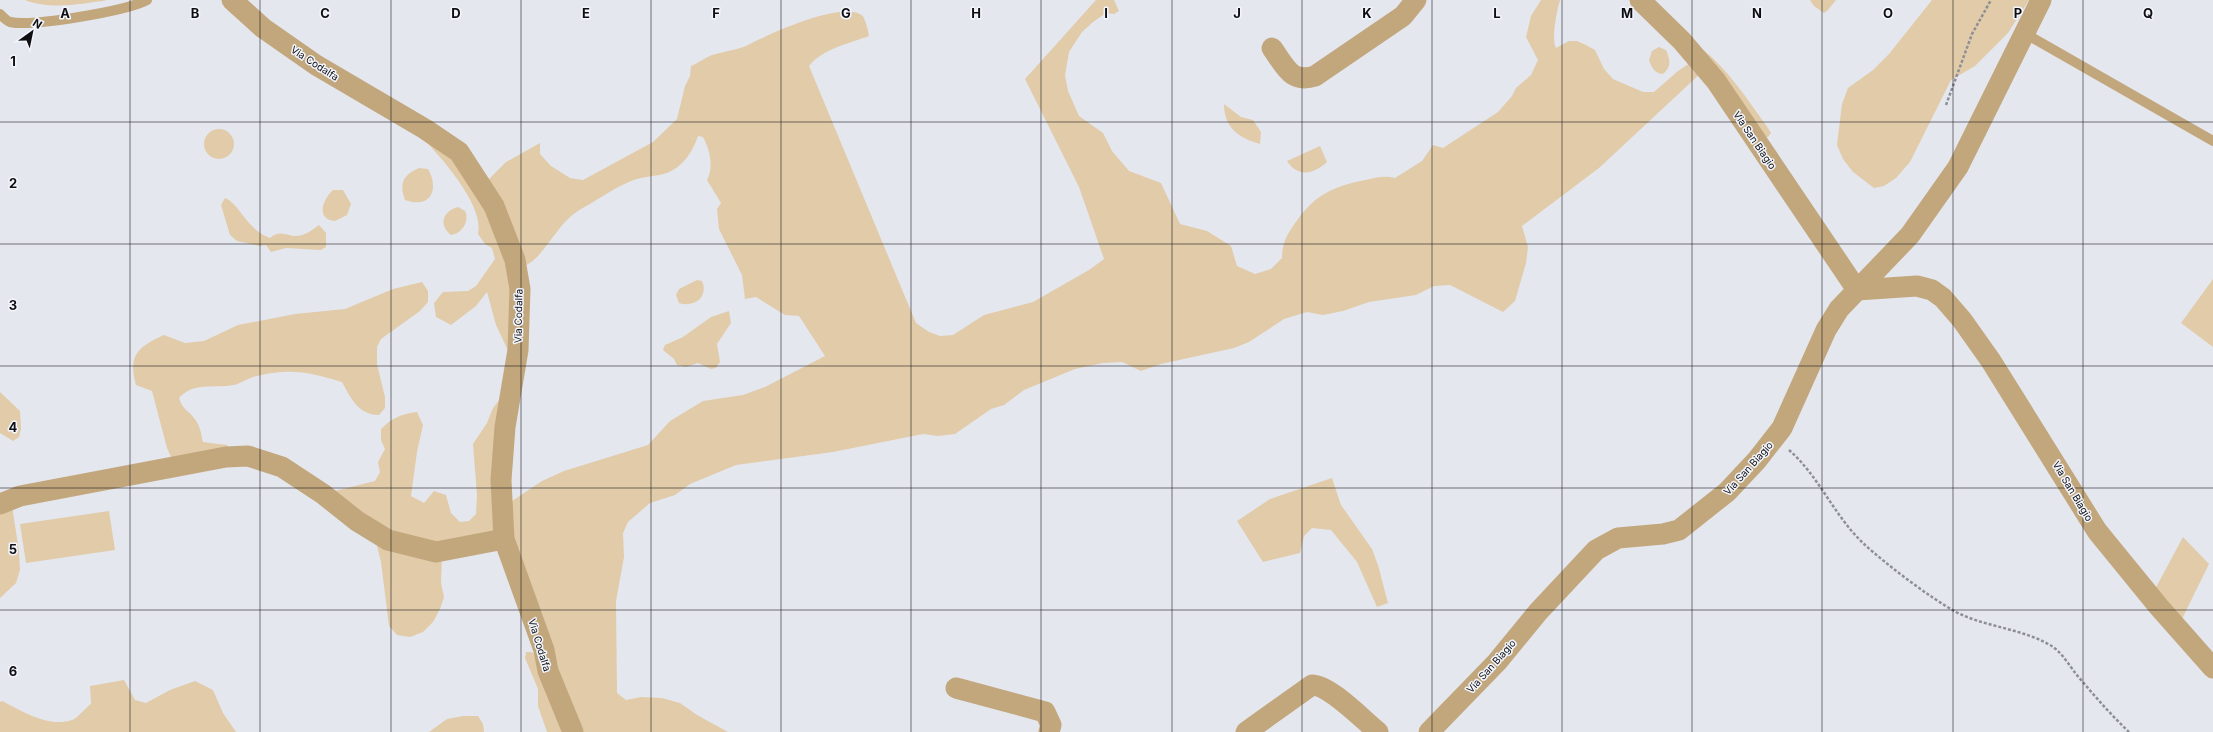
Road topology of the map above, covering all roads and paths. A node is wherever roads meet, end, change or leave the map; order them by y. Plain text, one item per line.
1 (148, 0) edge
2 (232, 0) edge
3 (1416, 0) edge
4 (1640, 0) edge
5 (1992, 0) edge
6 (2041, 0) edge
7 (0, 14) edge
8 (2024, 33) junction
9 (1272, 48) dead end
10 (1946, 105) dead end
11 (2213, 141) edge
12 (1857, 290) junction
13 (1775, 438) junction
14 (0, 504) edge
15 (504, 539) junction
16 (2213, 668) edge
17 (956, 688) dead end
18 (573, 732) edge
19 (1049, 732) edge
20 (1246, 732) edge
21 (1378, 732) edge
22 (1429, 732) edge
23 (2129, 732) edge

1 - 7 lane
2 - 15 street, Via Codalfa
3 - 9 street
4 - 12 street, Via San Biagio
5 - 10 path
6 - 8 street, Via San Biagio
8 - 11 lane
8 - 12 street, Via San Biagio
12 - 13 street, Via San Biagio
12 - 16 street, Via San Biagio
13 - 22 street, Via San Biagio
13 - 23 path
14 - 15 street
15 - 18 street, Via Codalfa
17 - 19 street
20 - 21 street

